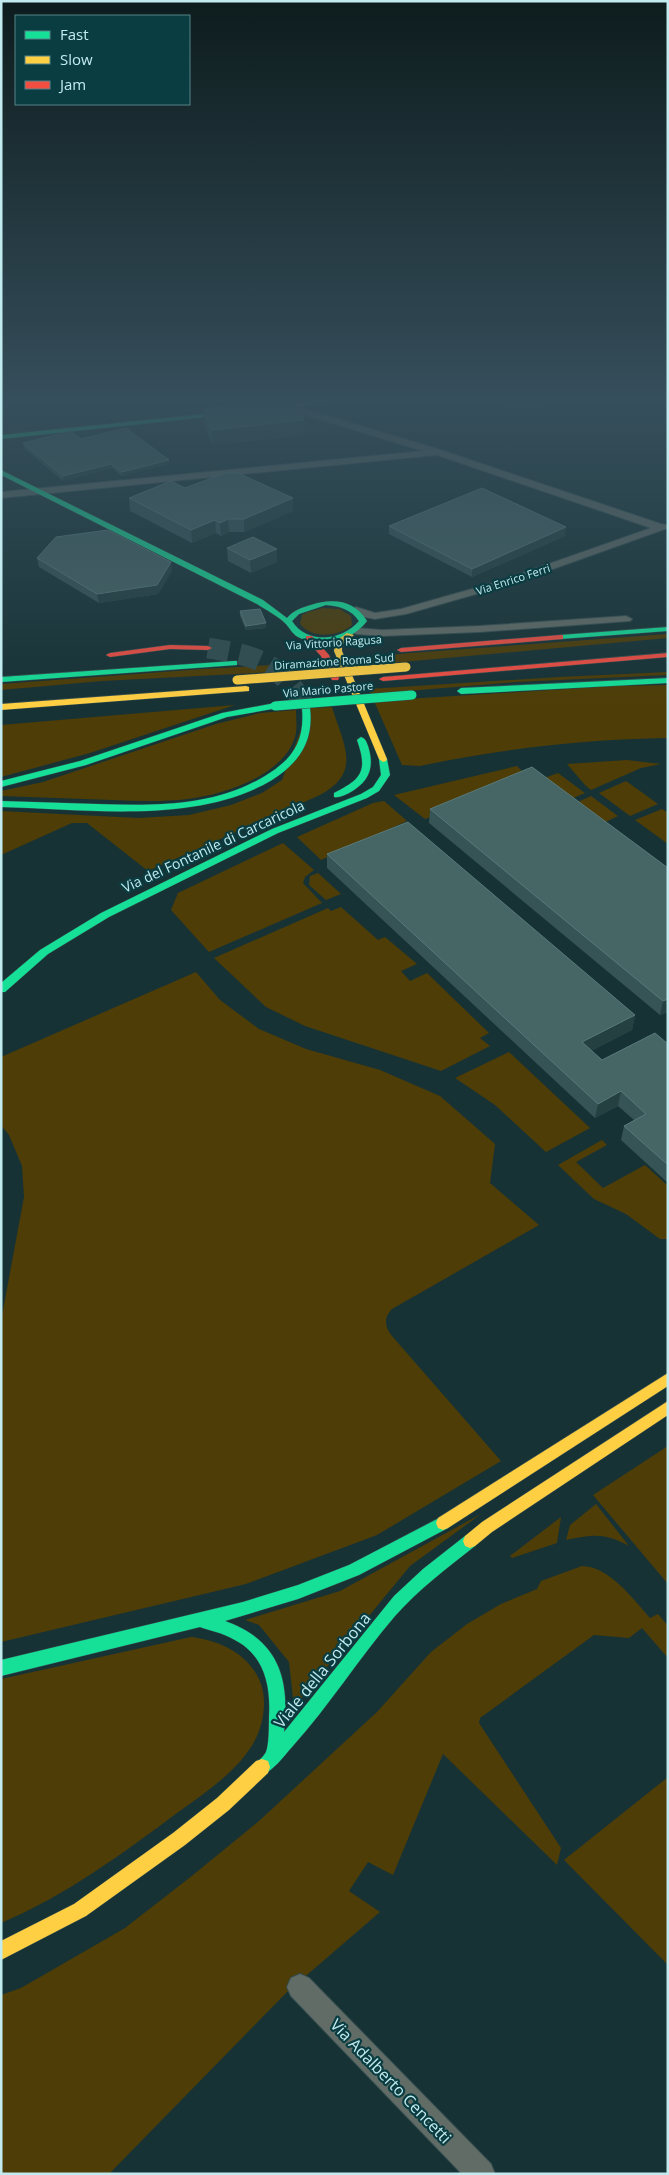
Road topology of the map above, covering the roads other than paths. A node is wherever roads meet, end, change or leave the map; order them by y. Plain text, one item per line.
1 (55, 500) edge
2 (578, 500) edge
3 (582, 501) joint
4 (665, 527) edge
5 (260, 602) junction
6 (309, 605) junction
7 (356, 610) junction
8 (626, 620) dead end
9 (289, 623) junction
10 (668, 629) edge
11 (353, 633) junction
12 (309, 638) junction
13 (668, 647) edge
14 (208, 648) tunnel mouth
15 (609, 648) dead end
16 (396, 650) dead end
17 (352, 654) dead end
18 (668, 655) edge
19 (102, 656) dead end
20 (313, 656) dead end
21 (541, 657) junction
22 (239, 662) dead end
23 (21, 667) dead end
24 (668, 669) edge
25 (1, 670) edge
26 (382, 679) junction
27 (1, 680) edge
28 (668, 680) edge
29 (453, 692) dead end
30 (416, 695) dead end
31 (1, 698) edge
32 (1, 707) edge
33 (306, 708) tunnel mouth
34 (349, 711) dead end
35 (355, 726) dead end
36 (1, 784) edge
37 (1, 804) edge
38 (226, 842) dead end
39 (186, 862) dead end
40 (83, 914) dead end
41 (1, 989) edge
42 (668, 1379) edge
43 (668, 1408) edge
44 (202, 1620) junction
45 (1, 1668) edge
46 (273, 1756) junction
47 (1, 1951) edge
48 (300, 1987) dead end
49 (481, 2174) edge

1 - 5 main road
2 - 3 street
3 - 4 street
4 - 7 street, Via Enrico Ferri
5 - 6 main road
5 - 9 main road
6 - 7 main road
6 - 9 main road
7 - 11 main road
8 - 11 street
9 - 12 main road
10 - 16 main road, Via Vittorio Ragusa
11 - 12 main road
11 - 41 main road, Via del Fontanile di Carcaricola
12 - 34 main road
13 - 21 main road, Diramazione Roma Sud
14 - 19 main road
15 - 21 main road
17 - 20 main road, Via Vittorio Ragusa
18 - 26 main road
21 - 31 main road, Diramazione Roma Sud, bridge
22 - 27 main road
23 - 25 main road
24 - 26 main road
26 - 32 main road, Diramazione Roma Sud
28 - 29 main road
30 - 36 main road, Via Mario Pastore, bridge
33 - 37 main road
35 - 38 main road, Via del Fontanile di Carcaricola
39 - 40 main road, Via del Fontanile di Carcaricola
42 - 44 main road
43 - 46 main road, Viale della Sorbona
44 - 45 main road
44 - 46 main road
46 - 47 main road, Viale della Sorbona
48 - 49 street, Via Adalberto Cencetti

